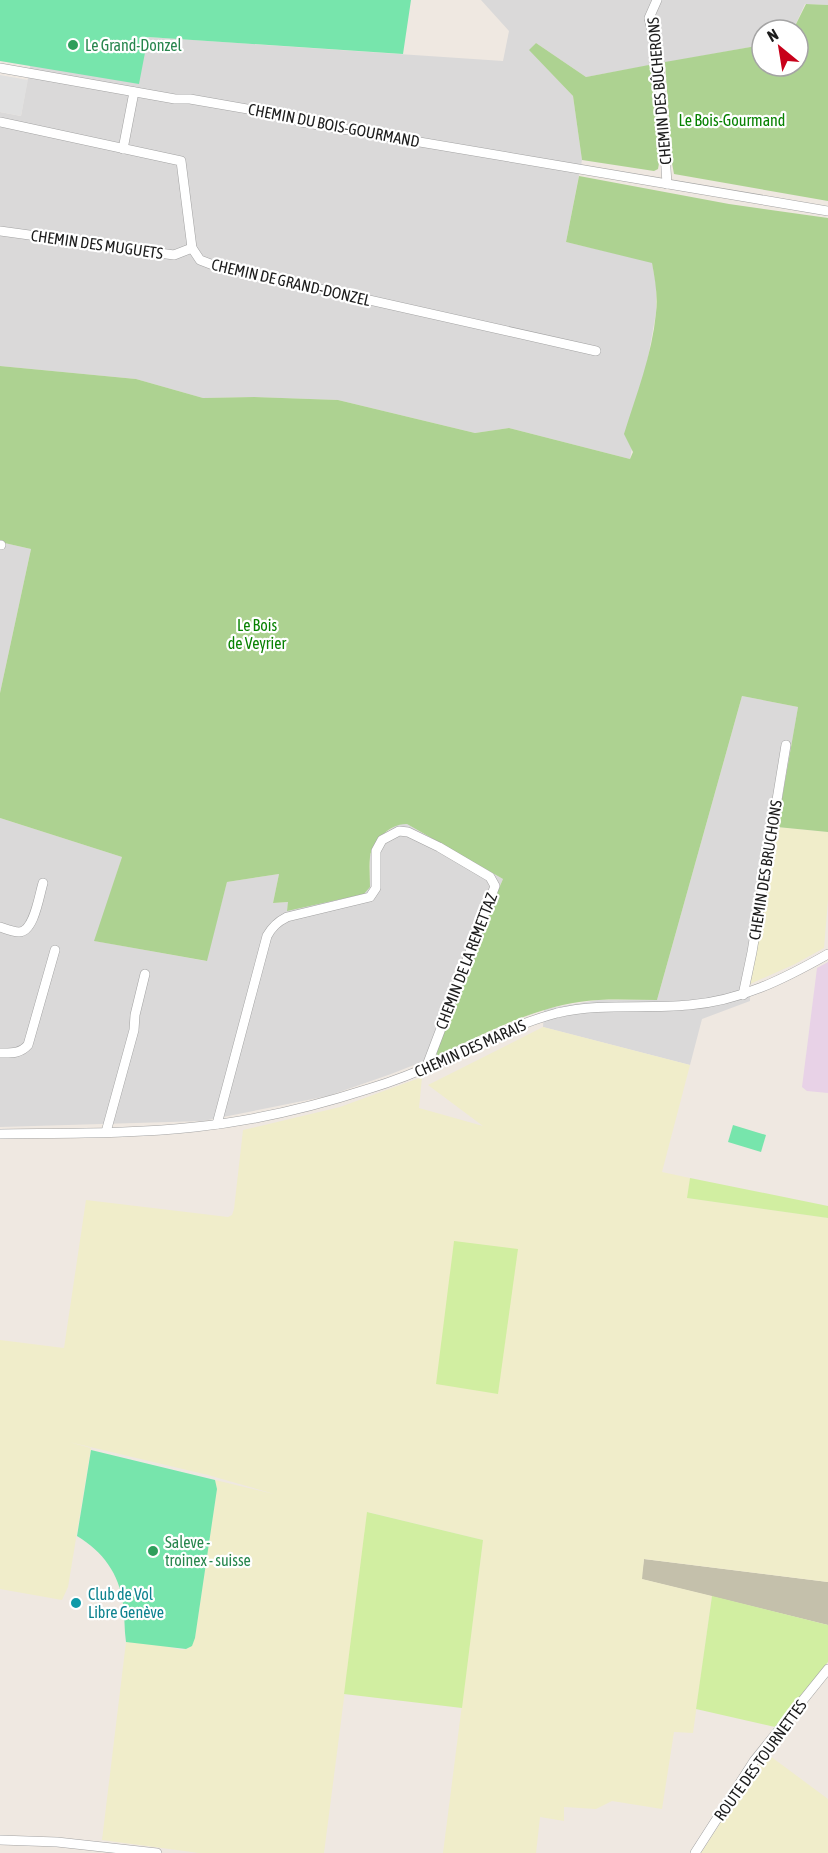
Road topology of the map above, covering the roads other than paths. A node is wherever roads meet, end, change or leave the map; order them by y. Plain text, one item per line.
1 (657, 0) edge
2 (0, 68) edge
3 (134, 92) junction
4 (0, 122) edge
5 (122, 148) junction
6 (667, 184) junction
7 (828, 211) edge
8 (0, 231) edge
9 (192, 248) junction
10 (596, 351) dead end
11 (786, 745) dead end
12 (43, 883) dead end
13 (0, 927) edge
14 (55, 950) dead end
15 (828, 954) edge
16 (146, 974) dead end
17 (743, 995) junction
18 (0, 1053) edge
19 (426, 1068) junction
20 (217, 1124) junction
21 (106, 1132) junction
22 (0, 1134) edge
23 (828, 1669) edge
24 (0, 1840) edge
25 (157, 1853) edge
26 (695, 1853) edge

1 - 6 street, CHEMIN DES BÛCHERONS
2 - 3 street, CHEMIN DU BOIS-GOURMAND
3 - 5 street
3 - 6 street, CHEMIN DU BOIS-GOURMAND
4 - 5 street, CHEMIN DE GRAND-DONZEL
5 - 9 street, CHEMIN DE GRAND-DONZEL
6 - 7 street, CHEMIN DU BOIS-GOURMAND
8 - 9 street, CHEMIN DES MUGUETS
9 - 10 street, CHEMIN DE GRAND-DONZEL
11 - 17 street, CHEMIN DES BRUCHONS
12 - 13 street
14 - 18 street
15 - 17 street, CHEMIN DES MARAIS
16 - 21 street
17 - 19 street, CHEMIN DES MARAIS
19 - 20 street, CHEMIN DES MARAIS
19 - 20 street, CHEMIN DE LA REMETTAZ
20 - 21 street, CHEMIN DES MARAIS
21 - 22 street, CHEMIN DES MARAIS
23 - 26 street, ROUTE DES TOURNETTES
24 - 25 street

